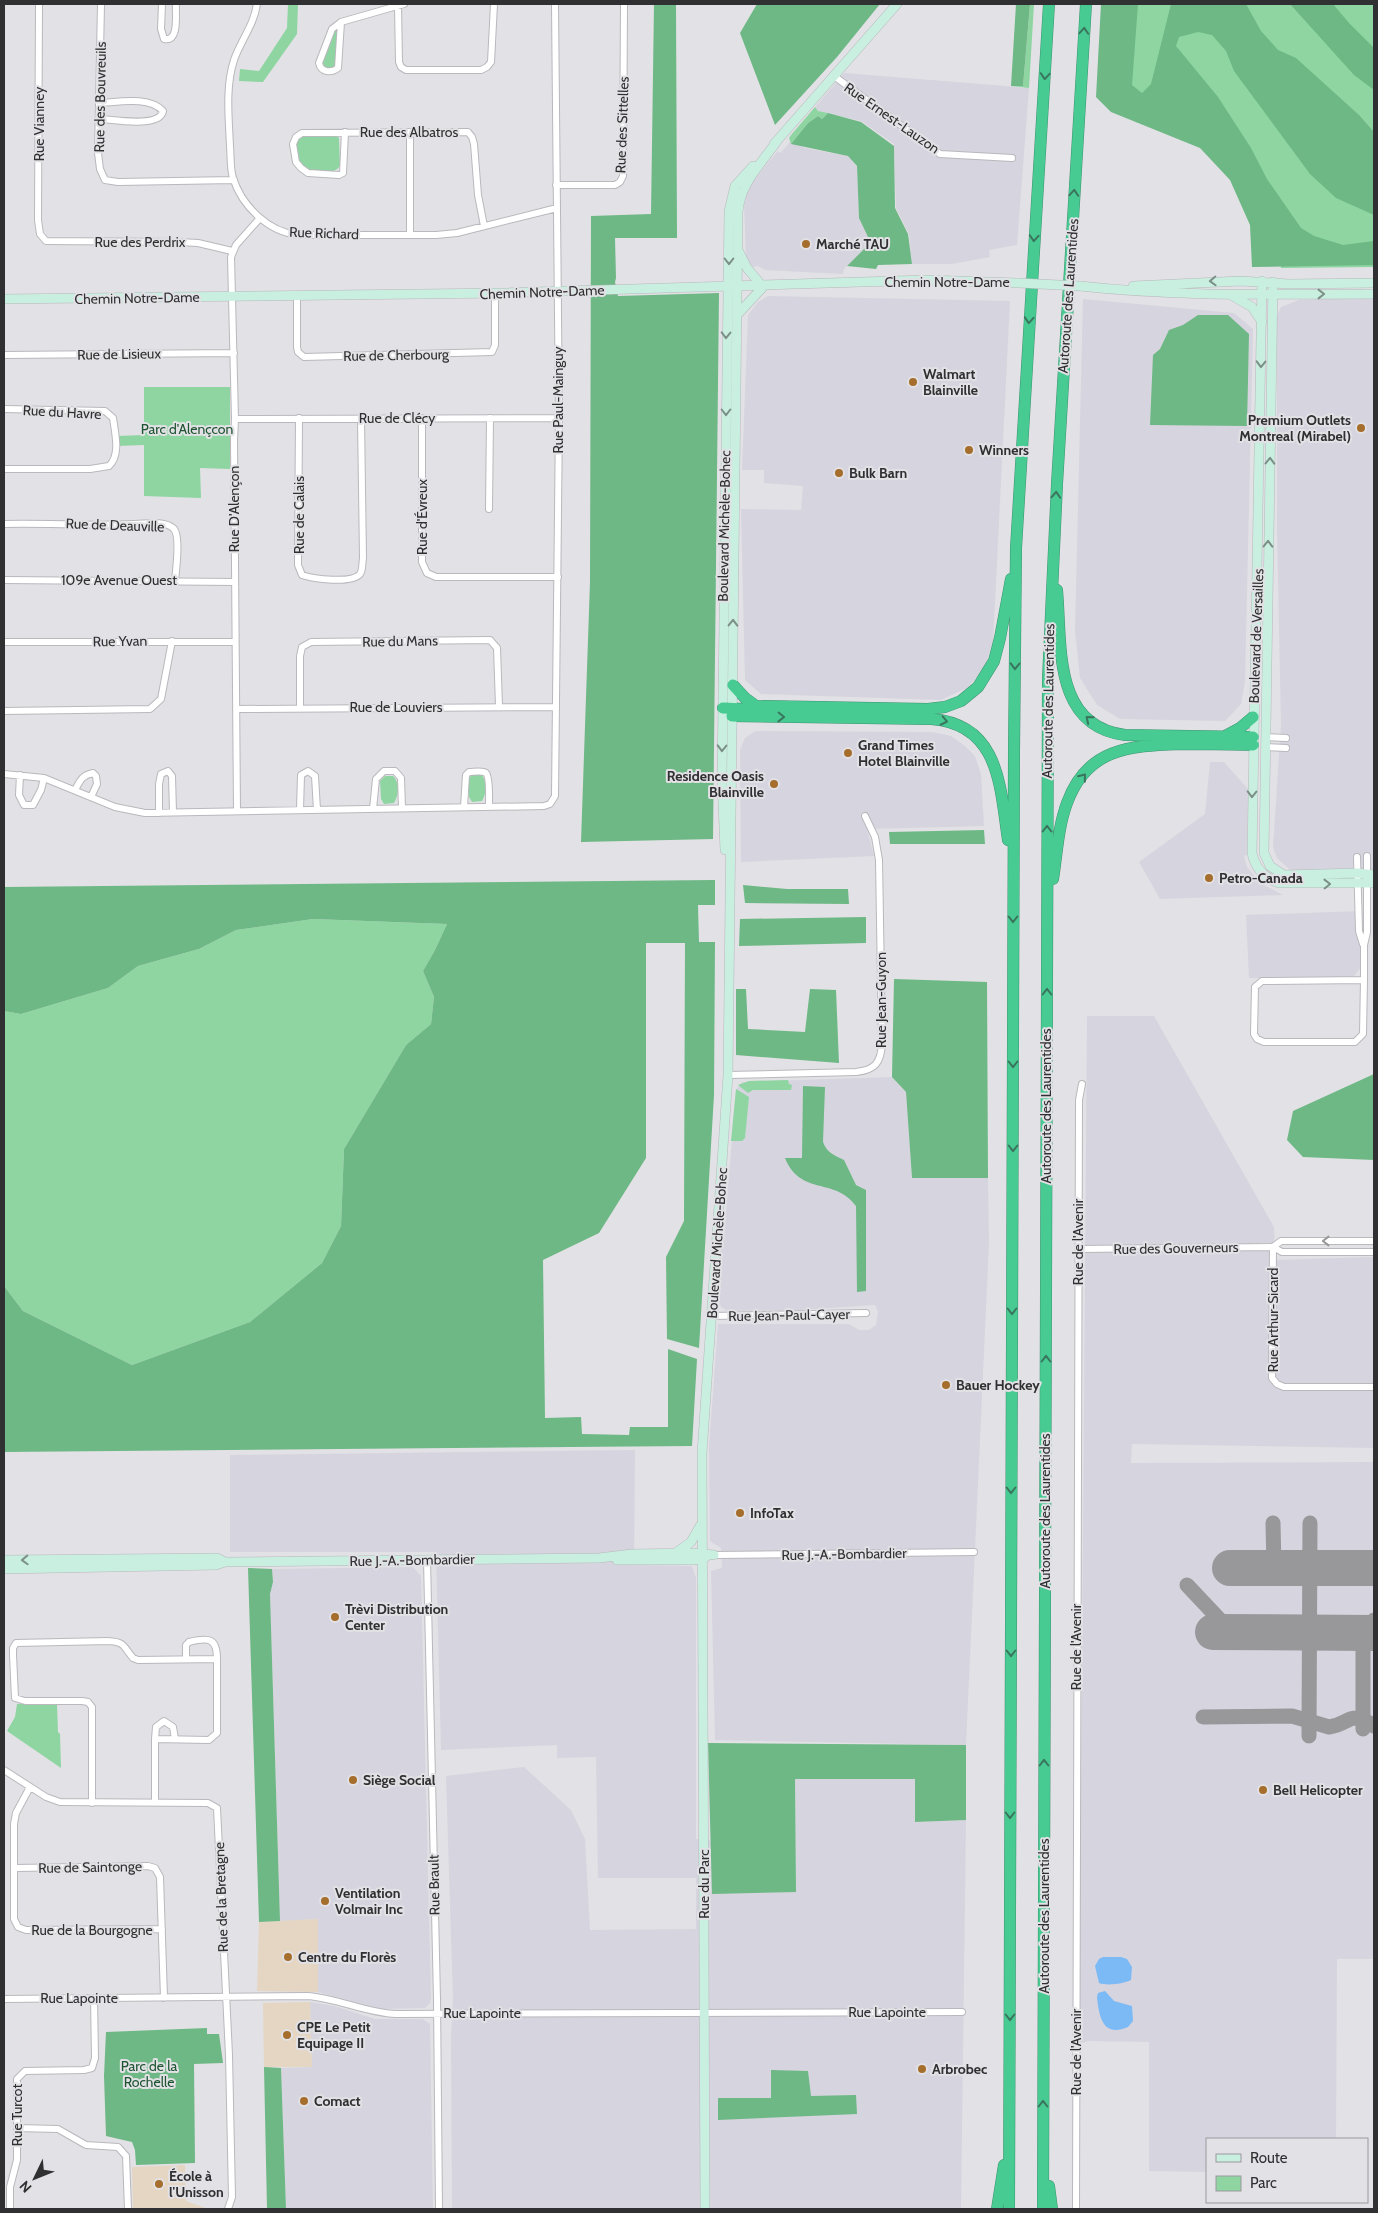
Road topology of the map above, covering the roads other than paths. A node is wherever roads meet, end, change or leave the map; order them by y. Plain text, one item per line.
1 (39, 4) edge
2 (102, 4) edge
3 (162, 4) edge
4 (176, 4) edge
5 (256, 4) edge
6 (494, 4) edge
7 (555, 4) edge
8 (624, 4) edge
9 (897, 4) edge
10 (1049, 4) edge
11 (1086, 4) edge
12 (401, 5) edge
13 (341, 22) junction
14 (834, 76) junction
15 (100, 103) junction
16 (101, 119) junction
17 (345, 132) junction
18 (410, 132) junction
19 (777, 141) junction
20 (1012, 158) dead end
21 (234, 180) junction
22 (556, 185) junction
23 (557, 208) junction
24 (260, 218) junction
25 (484, 226) junction
26 (410, 235) junction
27 (46, 241) joint
28 (738, 250) junction
29 (232, 251) junction
30 (1262, 281) junction
31 (1273, 282) junction
32 (1374, 283) edge
33 (1080, 286) junction
34 (732, 287) junction
35 (763, 287) junction
36 (558, 292) junction
37 (495, 294) junction
38 (1230, 294) junction
39 (1262, 294) junction
40 (1272, 294) junction
41 (1374, 294) edge
42 (297, 296) junction
43 (232, 297) junction
44 (4, 299) edge
45 (737, 315) junction
46 (1262, 322) junction
47 (234, 353) junction
48 (4, 355) edge
49 (4, 409) edge
50 (299, 418) junction
51 (422, 418) junction
52 (490, 418) junction
53 (559, 418) junction
54 (235, 419) junction
55 (361, 419) junction
56 (4, 469) edge
57 (489, 508) dead end
58 (4, 524) edge
59 (1016, 548) junction
60 (1053, 554) junction
61 (558, 577) junction
62 (4, 580) edge
63 (175, 580) junction
64 (235, 582) junction
65 (172, 641) junction
66 (4, 642) edge
67 (235, 642) junction
68 (733, 685) junction
69 (498, 706) junction
70 (756, 706) junction
71 (556, 707) junction
72 (300, 708) junction
73 (236, 709) junction
74 (4, 711) edge
75 (728, 712) junction
76 (1253, 717) junction
77 (1223, 736) junction
78 (1286, 738) dead end
79 (1253, 741) junction
80 (1266, 742) junction
81 (1286, 748) dead end
82 (4, 774) edge
83 (20, 775) junction
84 (44, 778) junction
85 (75, 790) junction
86 (91, 797) junction
87 (464, 807) junction
88 (489, 807) junction
89 (402, 808) junction
90 (373, 809) junction
91 (300, 810) junction
92 (318, 810) junction
93 (237, 811) junction
94 (173, 812) junction
95 (159, 813) junction
96 (865, 816) dead end
97 (1367, 856) dead end
98 (1356, 857) dead end
99 (1358, 873) junction
100 (1013, 878) junction
101 (1371, 879) edge
102 (1357, 883) junction
103 (1047, 913) junction
104 (1364, 945) junction
105 (1364, 980) junction
106 (728, 1075) junction
107 (1082, 1084) dead end
108 (1374, 1241) edge
109 (1273, 1247) junction
110 (1078, 1249) junction
111 (1374, 1252) edge
112 (866, 1314) dead end
113 (712, 1316) junction
114 (1374, 1387) edge
115 (702, 1521) junction
116 (974, 1552) dead end
117 (674, 1554) junction
118 (714, 1555) joint
119 (703, 1556) junction
120 (600, 1558) junction
121 (4, 1560) edge
122 (427, 1560) junction
123 (225, 1562) junction
124 (4, 1569) edge
125 (186, 1659) junction
126 (217, 1659) junction
127 (155, 1739) junction
128 (175, 1739) junction
129 (4, 1770) edge
130 (30, 1787) junction
131 (155, 1802) junction
132 (92, 1803) junction
133 (14, 1868) junction
134 (162, 1929) junction
135 (225, 1997) junction
136 (94, 1998) junction
137 (164, 1998) junction
138 (4, 1999) edge
139 (962, 2012) dead end
140 (705, 2013) junction
141 (437, 2014) junction
142 (17, 2128) junction
143 (1010, 2129) junction
144 (1043, 2152) junction
145 (10, 2209) edge
146 (128, 2209) edge
147 (228, 2209) edge
148 (439, 2209) edge
149 (705, 2209) edge
150 (997, 2209) edge
151 (1009, 2209) edge
152 (1043, 2209) edge
153 (1052, 2209) edge
154 (1076, 2209) edge

1 - 27 street, Rue Vianney
2 - 15 street, Rue des Bouvreuils
3 - 4 street
5 - 21 street, Rue Richard
6 - 12 street
7 - 22 street, Rue Paul-Mainguy
8 - 22 street, Rue des Sittelles
9 - 14 street, Boulevard Michèle-Bohec
10 -> 59 highway
60 -> 11 highway, Autoroute des Laurentides
12 - 13 street
13 - 13 street
14 - 19 street, Boulevard Michèle-Bohec
14 - 20 street, Rue Ernest-Lauzon
15 - 16 street, Rue des Bouvreuils
15 - 16 street
16 - 21 street, Rue des Bouvreuils
17 - 17 street, Rue des Albatros
17 - 18 street, Rue des Albatros
18 - 25 street, Rue des Albatros
18 - 26 street
19 - 28 street, Boulevard Michèle-Bohec
19 -> 34 street, Boulevard Michèle-Bohec
21 - 24 street, Rue Richard
22 - 23 street, Rue Paul-Mainguy
23 - 25 street, Rue Richard
23 - 36 street, Rue Paul-Mainguy
24 - 26 street, Rue Richard
24 - 29 street
25 - 26 street, Rue Richard
27 - 29 street, Rue des Perdrix
28 - 34 street, Boulevard Michèle-Bohec
28 - 35 street
29 - 43 street, Rue D'Alençon
30 - 31 street, Chemin Notre-Dame
30 -> 33 street, Chemin Notre-Dame
30 - 39 street, Boulevard de Versailles
31 - 32 street, Chemin Notre-Dame
31 - 40 street, Boulevard de Versailles
33 - 35 street, Chemin Notre-Dame, bridge
33 - 38 street, Chemin Notre-Dame
34 - 35 street, Chemin Notre-Dame
34 - 36 street, Chemin Notre-Dame
34 - 45 street, Boulevard Michèle-Bohec
34 -> 75 street, Boulevard Michèle-Bohec
35 - 45 street
36 - 37 street, Chemin Notre-Dame
36 - 53 street, Rue Paul-Mainguy
37 - 42 street, Chemin Notre-Dame
37 - 42 street, Rue de Cherbourg
38 - 39 street, Chemin Notre-Dame
38 - 46 street
39 - 40 street, Chemin Notre-Dame
39 - 46 street, Boulevard de Versailles
40 -> 41 street, Chemin Notre-Dame
80 -> 40 street, Boulevard de Versailles
42 - 43 street, Chemin Notre-Dame
43 - 44 street, Chemin Notre-Dame
43 - 47 street, Rue D'Alençon
68 -> 45 street, Boulevard Michèle-Bohec
46 -> 76 street, Boulevard de Versailles
47 - 48 street, Rue de Lisieux
47 - 54 street, Rue D'Alençon
49 - 56 street, Rue du Havre
50 - 54 street, Rue de Clécy
50 - 55 street, Rue de Clécy
50 - 55 street, Rue de Calais
51 - 52 street, Rue de Clécy
51 - 55 street, Rue de Clécy
51 - 61 street, Rue d'Évreux
52 - 53 street, Rue de Clécy
52 - 57 street
53 - 61 street, Rue Paul-Mainguy
54 - 64 street, Rue D'Alençon
58 - 63 street, Rue de Deauville
59 - 70 highway
59 -> 100 highway
77 -> 60 highway
103 -> 60 highway, Autoroute des Laurentides
61 - 71 street, Rue Paul-Mainguy
62 - 63 street, 109e Avenue Ouest
63 - 64 street, 109e Avenue Ouest
64 - 67 street, Rue D'Alençon
65 - 66 street, Rue Yvan
65 - 67 street, Rue Yvan
65 - 74 street
67 - 73 street, Rue D'Alençon
68 - 70 highway
68 - 75 street, Boulevard Michèle-Bohec
69 - 71 street, Rue de Louviers
69 - 72 street, Rue de Louviers
69 - 72 street, Rue du Mans
70 - 75 highway
71 - 88 street, Rue Paul-Mainguy
72 - 73 street, Rue de Louviers
73 - 93 street, Rue D'Alençon
75 -> 100 highway
75 - 106 street, Boulevard Michèle-Bohec
76 - 77 highway
76 - 79 street, Boulevard de Versailles
77 - 79 highway
78 - 80 street
79 - 80 street
79 -> 102 street, Boulevard de Versailles
103 -> 79 highway
80 - 81 street
80 - 99 street, Boulevard de Versailles
82 - 83 street
83 - 84 street
83 - 84 street
84 - 85 street
85 - 86 street
85 - 86 street
86 - 95 street
87 - 88 street
87 - 88 street
87 - 89 street
89 - 90 street
89 - 90 street
90 - 92 street
91 - 92 street
91 - 92 street
91 - 93 street
93 - 94 street
94 - 95 street
94 - 95 street
96 - 106 street, Rue Jean-Guyon
97 - 101 street
98 - 99 street
99 - 101 street, Boulevard de Versailles
99 - 102 street
100 -> 143 highway
101 - 102 street, Boulevard de Versailles
101 - 104 street
102 - 104 street
144 -> 103 highway, Autoroute des Laurentides
104 - 105 street
105 - 105 street
106 - 113 street, Boulevard Michèle-Bohec
107 - 110 street, Rue de l'Avenir
108 -> 109 street, Rue des Gouverneurs
109 - 110 street, Rue des Gouverneurs
109 - 111 street, Rue des Gouverneurs
109 - 114 street, Rue Arthur-Sicard
110 - 154 street, Rue de l'Avenir
112 - 113 street, Rue Jean-Paul-Cayer
113 - 115 street, Boulevard Michèle-Bohec
115 - 117 street
115 - 119 street, Boulevard Michèle-Bohec
116 - 118 street, Rue J.-A.-Bombardier
117 - 119 street, Rue J.-A.-Bombardier
117 - 120 street, Rue J.-A.-Bombardier
118 - 119 street, Rue J.-A.-Bombardier
119 - 120 street, Rue J.-A.-Bombardier
119 - 140 street, Rue du Parc
120 - 122 street, Rue J.-A.-Bombardier
123 -> 121 street, Rue J.-A.-Bombardier
122 - 123 street, Rue J.-A.-Bombardier
122 - 141 street, Rue Brault
123 - 124 street, Rue J.-A.-Bombardier
125 - 126 street
125 - 126 street
125 - 132 street
126 - 128 street
127 - 128 street
127 - 128 street
127 - 131 street
129 - 130 street, Rue de la Bretagne
130 - 132 street, Rue de la Bretagne
130 - 133 street, Rue de la Bourgogne
131 - 132 street, Rue de la Bretagne
131 - 135 street, Rue de la Bretagne
133 - 134 street, Rue de Saintonge
133 - 134 street, Rue de la Bourgogne
134 - 137 street, Rue de Saintonge
135 - 137 street, Rue Lapointe
135 - 141 street, Rue Lapointe
135 - 147 street, Rue de la Bretagne
136 - 137 street, Rue Lapointe
136 - 138 street, Rue Lapointe
136 - 142 street, Rue Turcot
139 - 140 street, Rue Lapointe
140 - 141 street, Rue Lapointe
140 - 149 street, Rue du Parc
141 - 148 street, Rue Brault
142 - 145 street, Rue Turcot
142 - 146 street
143 - 150 highway
143 - 151 highway
144 - 152 highway, Autoroute des Laurentides
144 - 153 highway

